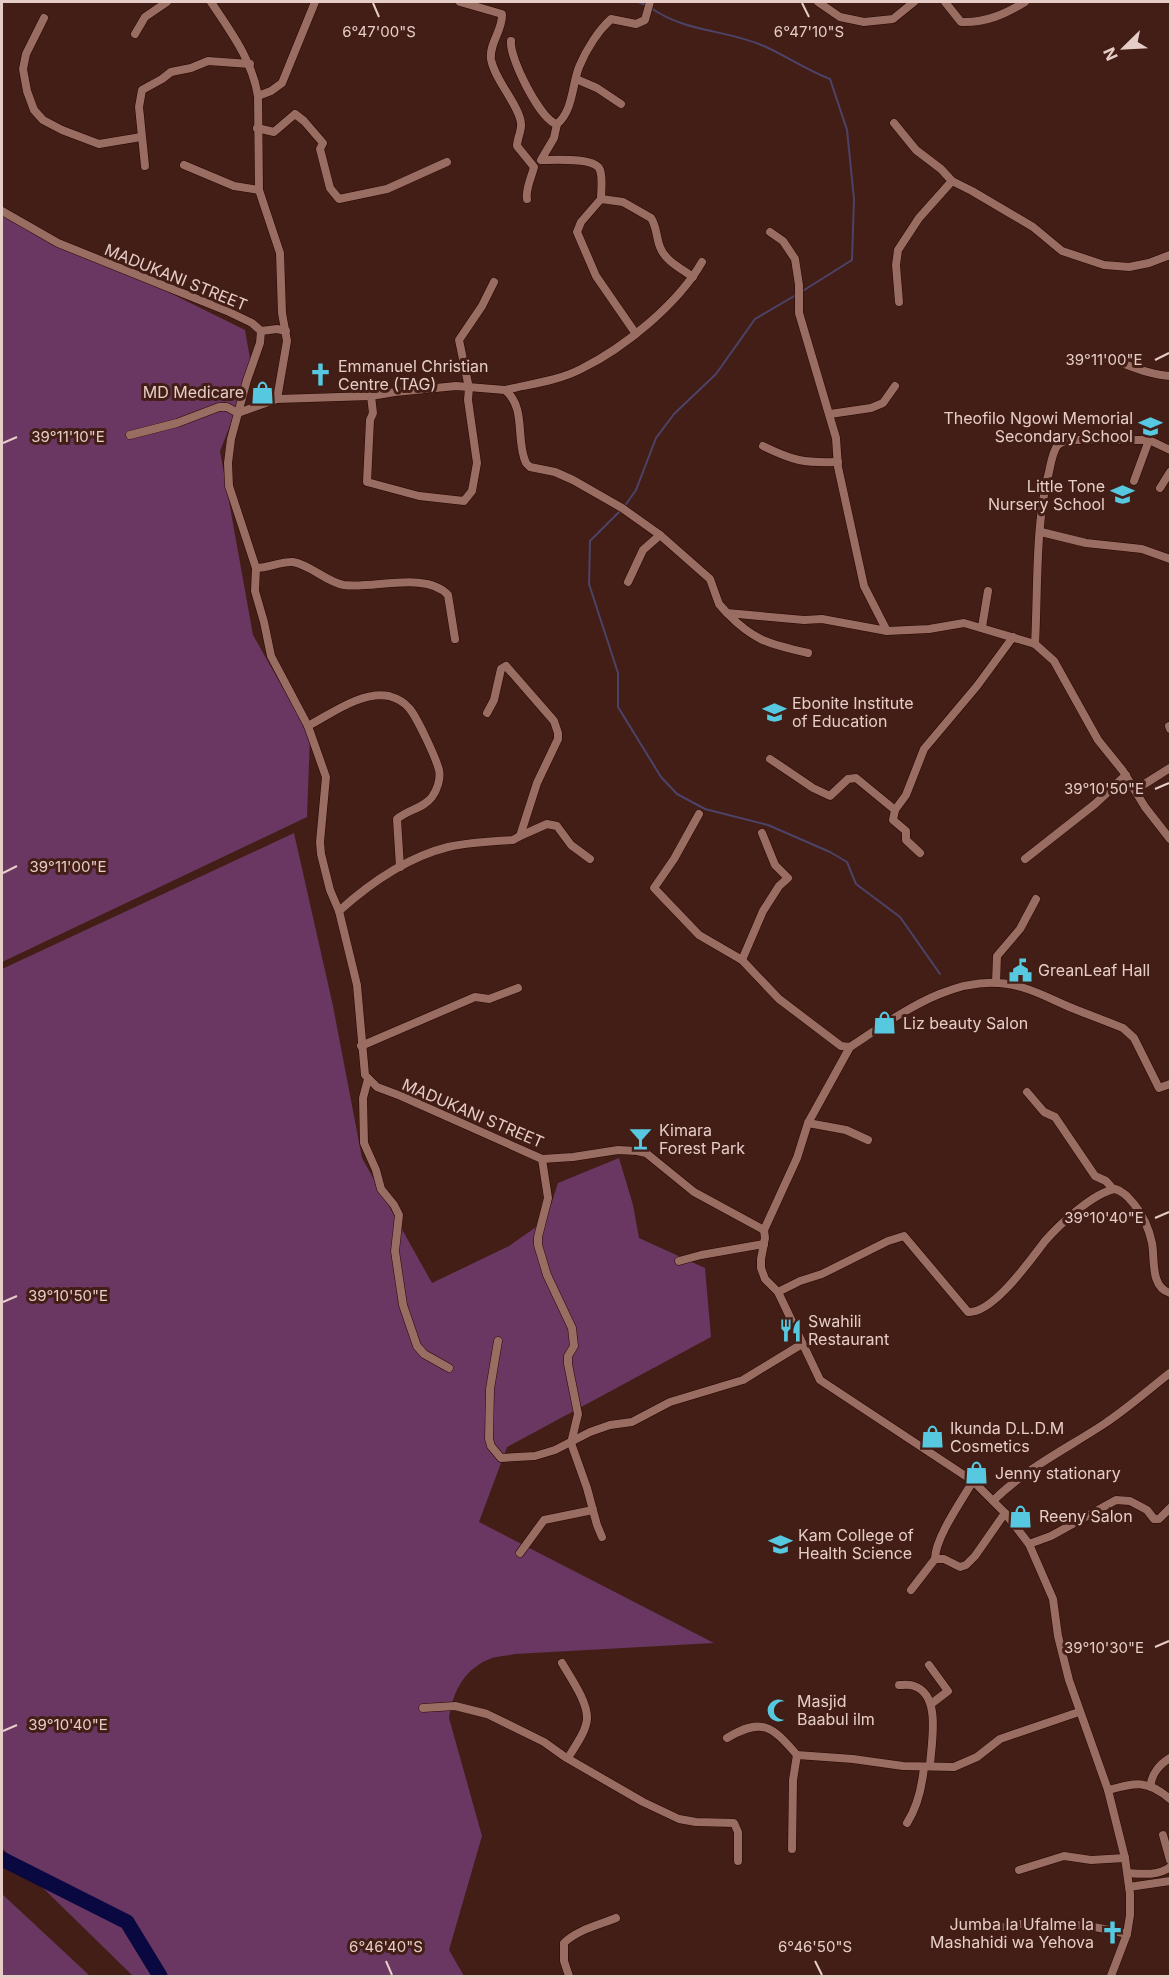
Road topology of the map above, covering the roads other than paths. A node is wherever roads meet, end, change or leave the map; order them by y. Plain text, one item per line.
1 (167, 2) edge
2 (211, 2) edge
3 (315, 2) edge
4 (460, 2) edge
5 (650, 2) edge
6 (818, 2) edge
7 (914, 2) edge
8 (945, 2) edge
9 (1025, 2) edge
10 (44, 18) dead end
11 (135, 34) dead end
12 (511, 42) dead end
13 (250, 64) junction
14 (576, 79) junction
15 (258, 96) junction
16 (621, 104) dead end
17 (894, 123) dead end
18 (557, 124) junction
19 (257, 128) junction
20 (141, 137) junction
21 (541, 160) junction
22 (447, 162) dead end
23 (184, 165) dead end
24 (145, 166) dead end
25 (534, 166) junction
26 (951, 181) junction
27 (259, 190) junction
28 (528, 199) dead end
29 (601, 199) junction
30 (2, 211) edge
31 (770, 232) dead end
32 (1170, 255) edge
33 (702, 262) dead end
34 (693, 278) junction
35 (494, 282) dead end
36 (899, 302) dead end
37 (286, 331) junction
38 (261, 332) junction
39 (636, 334) junction
40 (1099, 356) dead end
41 (1170, 376) edge
42 (895, 386) dead end
43 (469, 388) junction
44 (505, 390) junction
45 (371, 396) junction
46 (277, 399) junction
47 (238, 412) junction
48 (830, 414) junction
49 (130, 435) dead end
50 (1149, 440) junction
51 (763, 446) dead end
52 (1170, 450) edge
53 (838, 462) junction
54 (1170, 472) edge
55 (1134, 481) dead end
56 (1160, 488) dead end
57 (1041, 532) junction
58 (660, 535) junction
59 (1170, 559) edge
60 (256, 568) junction
61 (628, 582) dead end
62 (988, 591) dead end
63 (727, 613) junction
64 (982, 627) junction
65 (887, 631) junction
66 (1013, 637) junction
67 (455, 639) dead end
68 (1035, 644) junction
69 (808, 653) dead end
70 (487, 713) dead end
71 (308, 726) junction
72 (770, 759) dead end
73 (1170, 768) edge
74 (1126, 775) junction
75 (1136, 790) junction
76 (895, 810) junction
77 (699, 814) dead end
78 (762, 833) dead end
79 (520, 836) junction
80 (1170, 839) edge
81 (920, 853) dead end
82 (590, 859) dead end
83 (1025, 859) dead end
84 (400, 867) junction
85 (1036, 899) dead end
86 (339, 911) junction
87 (742, 960) junction
88 (996, 983) junction
89 (518, 988) dead end
90 (361, 1046) junction
91 (850, 1047) junction
92 (368, 1079) junction
93 (1170, 1084) edge
94 (1027, 1092) dead end
95 (808, 1123) junction
96 (868, 1140) dead end
97 (542, 1159) junction
98 (1113, 1189) junction
99 (764, 1230) junction
100 (764, 1244) junction
101 (679, 1261) dead end
102 (778, 1293) junction
103 (1170, 1293) edge
104 (498, 1341) dead end
105 (802, 1344) junction
106 (449, 1368) dead end
107 (1170, 1373) edge
108 (571, 1443) junction
109 (973, 1481) junction
110 (993, 1501) junction
111 (1170, 1508) edge
112 (593, 1510) junction
113 (1005, 1513) junction
114 (602, 1537) dead end
115 (1029, 1544) junction
116 (520, 1553) dead end
117 (935, 1559) junction
118 (910, 1590) dead end
119 (562, 1663) dead end
120 (929, 1665) dead end
121 (899, 1684) dead end
122 (931, 1704) junction
123 (423, 1708) dead end
124 (1079, 1712) junction
125 (727, 1738) dead end
126 (797, 1755) junction
127 (568, 1758) junction
128 (1170, 1758) edge
129 (927, 1767) junction
130 (1151, 1787) junction
131 (1108, 1790) junction
132 (1170, 1799) edge
133 (907, 1823) dead end
134 (1163, 1835) dead end
135 (792, 1849) dead end
136 (1125, 1858) junction
137 (1170, 1860) edge
138 (738, 1861) dead end
139 (1170, 1867) edge
140 (1019, 1870) dead end
141 (1128, 1874) junction
142 (1170, 1881) edge
143 (1129, 1887) junction
144 (616, 1918) dead end
145 (1003, 1927) dead end
146 (1127, 1934) junction
147 (569, 1977) edge
148 (1111, 1977) edge

1 - 11 street
2 - 13 street
3 - 15 street
4 - 25 street
5 - 14 street
6 - 7 street
8 - 9 street
10 - 20 street
12 - 18 street
13 - 15 street
13 - 20 street
14 - 16 street
14 - 18 street
15 - 19 street
17 - 26 street
18 - 21 street
19 - 22 street
19 - 27 street
20 - 24 street
21 - 25 street
21 - 29 street
23 - 27 street
25 - 28 street
26 - 32 street
26 - 36 street
27 - 37 street
29 - 34 street
29 - 39 street
30 - 38 street, MADUKANI STREET
31 - 48 street
33 - 34 street
34 - 39 street
35 - 43 street
37 - 38 street
37 - 46 street
38 - 47 street, MADUKANI STREET
39 - 44 street
40 - 41 street
42 - 48 street
43 - 44 street
43 - 45 street
43 - 45 street
44 - 58 street
45 - 46 street
46 - 47 street
47 - 49 street
47 - 60 street, MADUKANI STREET
48 - 53 street
50 - 52 street
50 - 55 street
50 - 57 street
51 - 53 street
53 - 65 street
54 - 56 street
57 - 59 street
57 - 68 street
58 - 61 street
58 - 63 street
60 - 67 street
60 - 71 street, MADUKANI STREET
62 - 64 street
63 - 65 street
63 - 69 street
64 - 65 street
64 - 66 street
66 - 68 street
66 - 76 street
68 - 74 street
70 - 79 street
71 - 84 street
71 - 86 street, MADUKANI STREET
72 - 76 street
73 - 75 street
74 - 75 street
74 - 83 street
75 - 80 street
76 - 81 street
77 - 87 street
78 - 87 street
79 - 82 street
79 - 84 street
84 - 86 street
85 - 88 street
86 - 90 street, MADUKANI STREET
87 - 91 street
88 - 91 street
88 - 93 street
89 - 90 street
90 - 92 street, MADUKANI STREET
91 - 95 street
92 - 97 street, MADUKANI STREET
92 - 106 street
94 - 98 street
95 - 96 street
95 - 99 street
97 - 99 street, MADUKANI STREET
97 - 108 street
98 - 102 street
98 - 103 street
99 - 100 street
100 - 101 street
100 - 102 street
102 - 105 street
104 - 108 street
105 - 108 street
105 - 109 street
107 - 110 street
108 - 112 street
109 - 110 street
109 - 117 street
110 - 113 street
111 - 115 street
112 - 114 street
112 - 116 street
113 - 115 street
113 - 117 street
115 - 124 street
117 - 118 street
119 - 127 street
120 - 122 street
121 - 122 street
122 - 129 street
123 - 127 street
124 - 129 street
124 - 131 street
125 - 126 street
126 - 129 street
126 - 135 street
127 - 138 street
128 - 130 street
129 - 133 street
130 - 131 street
130 - 132 street
131 - 136 street
134 - 137 street
136 - 140 street
136 - 141 street
139 - 141 street
141 - 143 street
142 - 143 street
143 - 146 street
144 - 147 street
145 - 146 street
146 - 148 street

